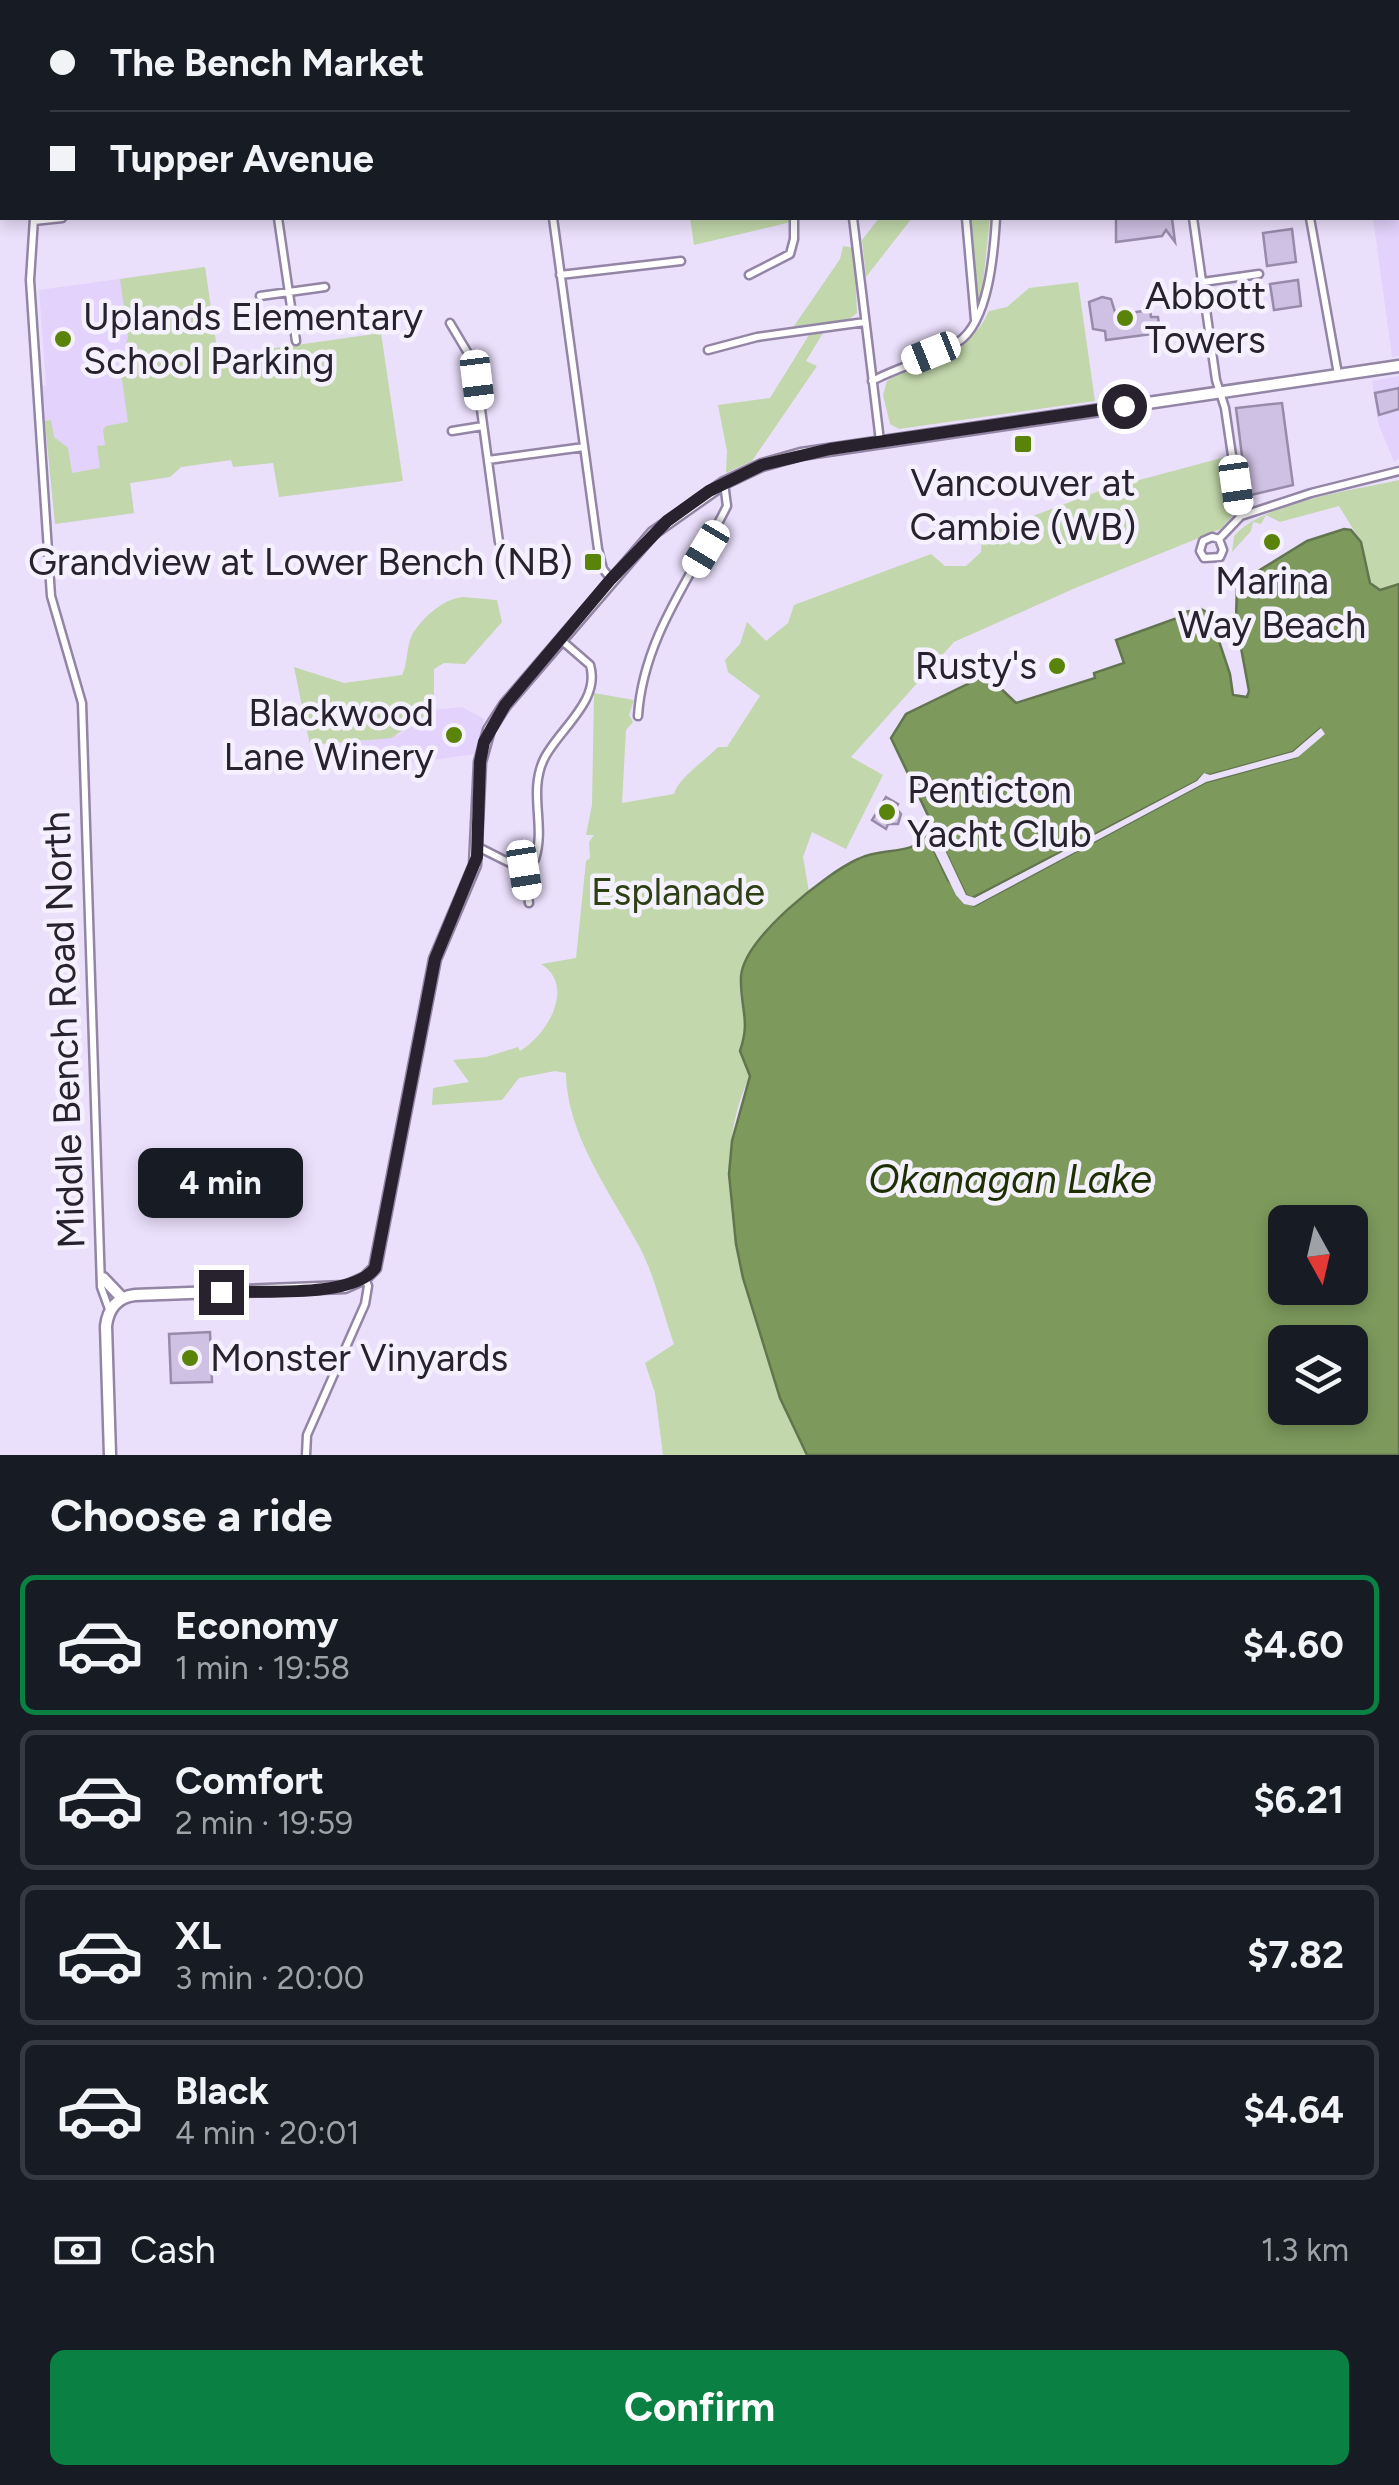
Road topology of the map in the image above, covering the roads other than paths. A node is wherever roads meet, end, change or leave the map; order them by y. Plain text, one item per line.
1 (34, 220) edge
2 (278, 220) edge
3 (553, 220) edge
4 (794, 220) edge
5 (853, 220) edge
6 (966, 220) edge
7 (996, 220) edge
8 (1193, 220) edge
9 (1310, 220) edge
10 (681, 261) dead end
11 (560, 274) junction
12 (1259, 274) dead end
13 (749, 275) dead end
14 (1203, 282) junction
15 (324, 287) dead end
16 (289, 292) junction
17 (260, 296) dead end
18 (450, 322) dead end
19 (865, 322) junction
20 (975, 326) junction
21 (296, 340) dead end
22 (708, 350) dead end
23 (1399, 366) edge
24 (1338, 376) junction
25 (872, 381) junction
26 (1220, 393) junction
27 (484, 426) junction
28 (452, 430) dead end
29 (880, 441) junction
30 (584, 447) junction
31 (488, 460) junction
32 (1399, 472) edge
33 (724, 483) junction
34 (1241, 516) junction
35 (1219, 539) dead end
36 (500, 542) dead end
37 (611, 579) junction
38 (560, 639) junction
39 (638, 716) dead end
40 (478, 848) junction
41 (524, 870) junction
42 (529, 902) dead end
43 (103, 1278) junction
44 (365, 1278) junction
45 (122, 1298) junction
46 (110, 1310) junction
47 (110, 1455) edge
48 (306, 1455) edge

1 - 43 street, Middle Bench Road North
2 - 16 street
3 - 11 street
4 - 13 street
5 - 19 street
6 - 20 street
7 - 20 street
8 - 14 street
9 - 24 street
10 - 11 street
11 - 30 street
12 - 14 street
14 - 26 street
15 - 16 street
16 - 17 street
16 - 21 street
18 - 27 street
19 - 22 street
19 - 25 street
20 - 25 street
23 - 24 street
24 - 26 street
25 - 29 street
26 - 29 street
26 - 34 street
27 - 28 street
27 - 31 street
29 - 33 street
30 - 31 street
30 - 37 street
31 - 36 street
32 - 34 street
33 - 37 street
33 - 39 street
34 - 35 street
37 - 38 street
38 - 40 street
38 - 41 street
40 - 41 street
40 - 44 street
41 - 42 street
43 - 45 street
43 - 46 street, Middle Bench Road North
44 - 45 street
44 - 48 street
45 - 46 street
46 - 47 street, Middle Bench Road North

